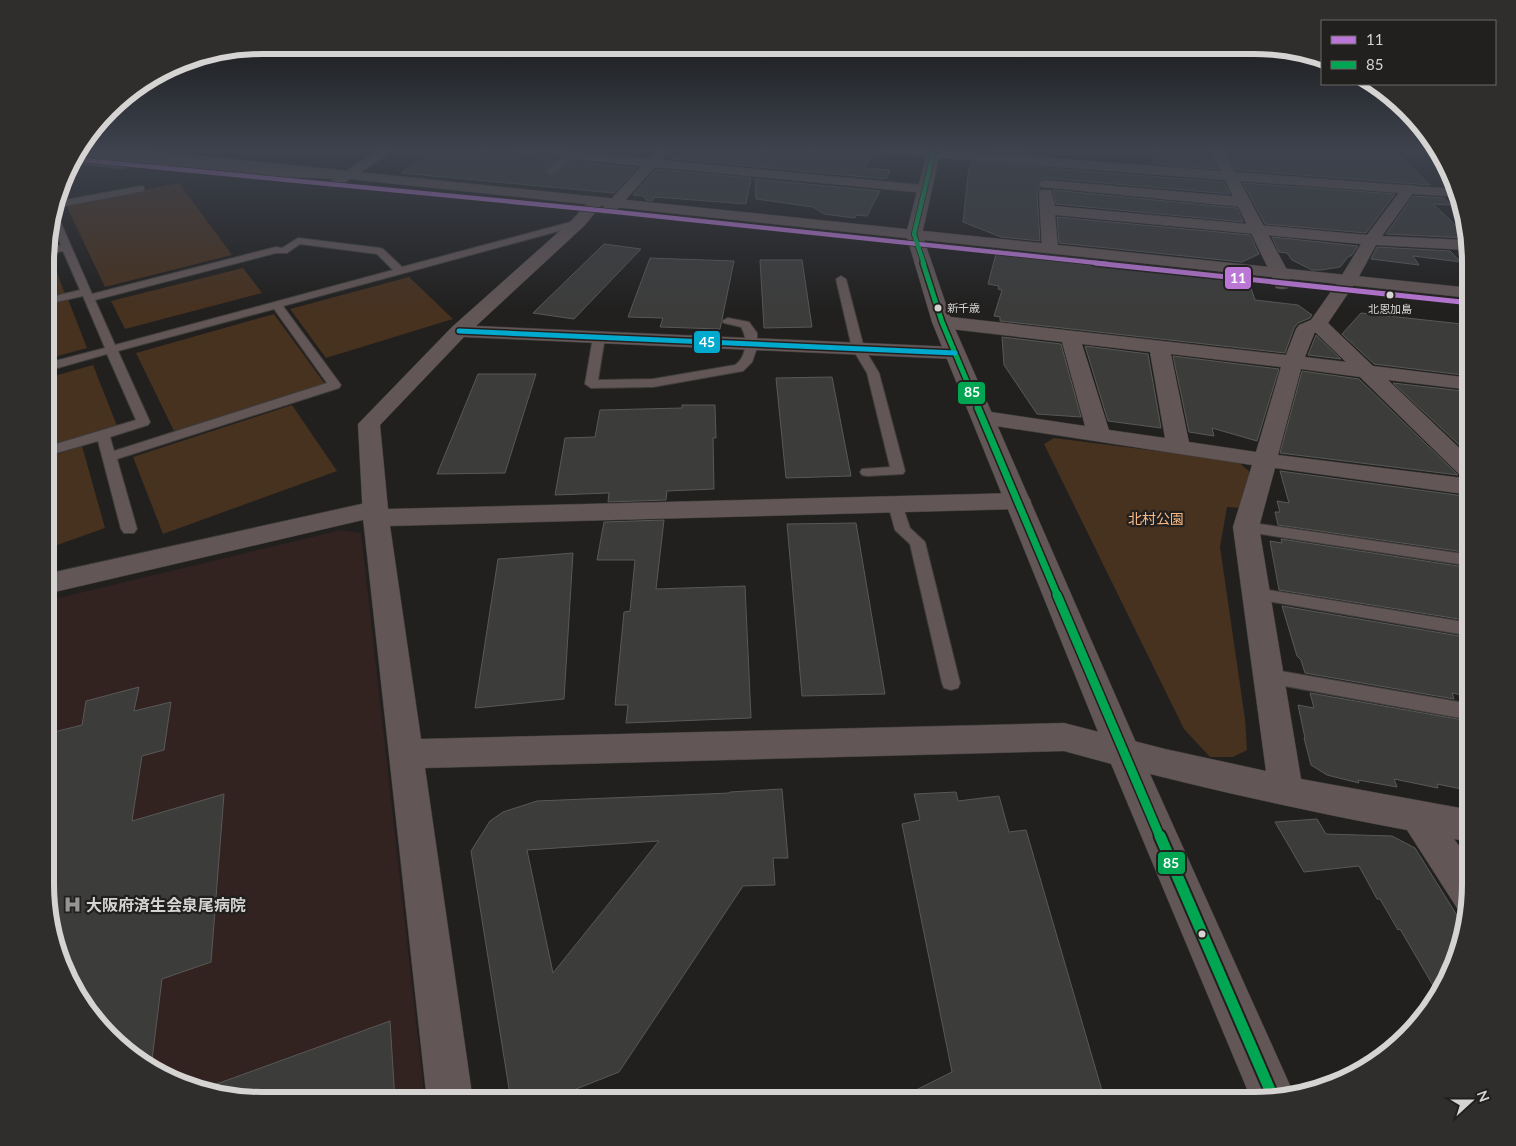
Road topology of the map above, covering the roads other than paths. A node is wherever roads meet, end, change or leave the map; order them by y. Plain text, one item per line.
1 (539, 203) edge
2 (558, 203) edge
3 (604, 203) edge
4 (922, 203) edge
5 (1046, 203) edge
6 (1243, 203) edge
7 (1398, 203) edge
8 (598, 209) junction
9 (1046, 210) junction
10 (57, 226) edge
11 (1256, 229) junction
12 (916, 239) junction
13 (1371, 240) junction
14 (1462, 245) edge
15 (66, 247) junction
16 (1050, 248) junction
17 (54, 250) edge
18 (400, 271) junction
19 (1281, 278) junction
20 (841, 279) dead end
21 (1344, 285) junction
22 (1462, 292) edge
23 (87, 295) junction
24 (54, 300) edge
25 (1462, 302) edge
26 (276, 304) junction
27 (728, 321) dead end
28 (942, 322) junction
29 (1318, 324) junction
30 (459, 331) junction
31 (1070, 336) junction
32 (599, 337) junction
33 (751, 344) junction
34 (1159, 346) junction
35 (858, 348) junction
36 (110, 350) junction
37 (955, 352) junction
38 (1293, 362) junction
39 (54, 365) edge
40 (1367, 371) junction
41 (1462, 383) edge
42 (984, 418) junction
43 (103, 435) junction
44 (1099, 435) junction
45 (1178, 447) junction
46 (54, 450) edge
47 (108, 457) junction
48 (1265, 460) junction
49 (1462, 463) edge
50 (867, 472) dead end
51 (1462, 486) edge
52 (1018, 500) junction
53 (895, 504) junction
54 (375, 514) junction
55 (1246, 527) junction
56 (128, 529) dead end
57 (1462, 559) edge
58 (54, 582) edge
59 (1256, 594) junction
60 (1462, 628) edge
61 (1268, 676) junction
62 (951, 683) dead end
63 (1462, 710) edge
64 (406, 754) junction
65 (1124, 754) junction
66 (1286, 792) junction
67 (1418, 817) junction
68 (1462, 824) edge
69 (1462, 883) edge
70 (449, 1092) edge
71 (1271, 1092) edge

1 - 8 street
2 - 8 street
3 - 8 street
4 - 12 street
5 - 9 street
6 - 11 street
7 - 13 street
8 - 12 street
8 - 18 lane
8 - 30 street
9 - 11 street
9 - 16 street
10 - 15 lane
11 - 13 street
11 - 19 street
12 - 16 street
12 - 19 street
12 - 28 street
13 - 14 street
13 - 21 street
15 - 17 lane
15 - 23 lane
16 - 19 street
18 - 23 lane
18 - 26 lane
19 - 21 street
20 - 35 lane
21 - 22 street
21 - 25 street
21 - 29 street
23 - 24 lane
23 - 36 lane
26 - 36 lane
26 - 47 lane
27 - 33 lane
28 - 31 street
28 - 37 street
29 - 38 street
29 - 40 street
30 - 32 street
30 - 54 street
31 - 34 street
31 - 44 street
32 - 33 street
32 - 33 lane
33 - 35 street
34 - 38 street
34 - 45 street
35 - 37 street
35 - 50 lane
36 - 39 lane
36 - 43 lane
37 - 42 street
38 - 40 street
38 - 48 street
40 - 41 street
40 - 49 street
42 - 44 street
42 - 52 street
43 - 46 lane
43 - 47 lane
44 - 45 street
45 - 48 street
47 - 56 lane
48 - 51 street
48 - 55 street
52 - 53 street
52 - 65 street
53 - 54 street
53 - 62 lane
54 - 58 street
54 - 64 street
55 - 57 lane
55 - 59 street
59 - 60 lane
59 - 61 street
61 - 63 lane
61 - 66 street
64 - 65 street
64 - 70 street
65 - 66 street
65 - 71 street
66 - 67 street
67 - 68 street
67 - 69 street

